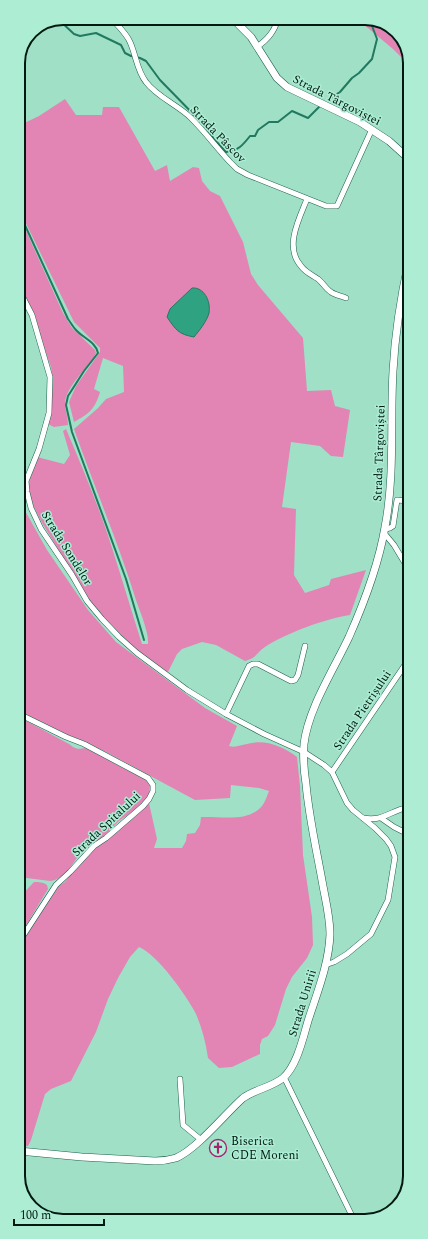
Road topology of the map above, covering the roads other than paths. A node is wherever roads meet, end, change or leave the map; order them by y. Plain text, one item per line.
1 (118, 25) edge
2 (239, 25) edge
3 (276, 25) edge
4 (257, 47) junction
5 (372, 129) junction
6 (403, 153) edge
7 (307, 199) junction
8 (403, 294) edge
9 (346, 298) dead end
10 (25, 302) edge
11 (397, 500) junction
12 (403, 500) edge
13 (389, 501) junction
14 (384, 531) junction
15 (403, 560) edge
16 (305, 646) dead end
17 (403, 668) edge
18 (226, 714) junction
19 (25, 717) edge
20 (304, 752) junction
21 (332, 772) junction
22 (403, 809) edge
23 (363, 818) junction
24 (381, 818) junction
25 (403, 832) edge
26 (25, 933) edge
27 (325, 965) junction
28 (284, 1077) junction
29 (180, 1079) dead end
30 (200, 1140) junction
31 (25, 1152) edge
32 (351, 1214) edge

1 - 7 street, Strada Pâscov
2 - 4 main road, Strada Târgoviștei
3 - 4 street
4 - 5 main road, Strada Târgoviștei
5 - 6 main road, Strada Târgoviștei
5 - 7 street, Strada Pâscov
7 - 9 street
8 - 13 main road, Strada Târgoviștei
10 - 18 street, Strada Sondelor
11 - 12 street
11 - 13 street
11 - 14 street
13 - 14 main road, Strada Târgoviștei
14 - 15 street
14 - 20 main road, Strada Târgoviștei
16 - 18 street
17 - 21 street, Strada Pietrișului
18 - 20 street, Strada Sondelor
19 - 26 street, Strada Spitalului
20 - 21 street
20 - 27 main road, Strada Unirii
21 - 23 street
22 - 24 street
23 - 24 street
23 - 27 street
24 - 25 street
27 - 28 main road, Strada Unirii
28 - 30 main road
28 - 32 street
29 - 30 street
30 - 31 main road

